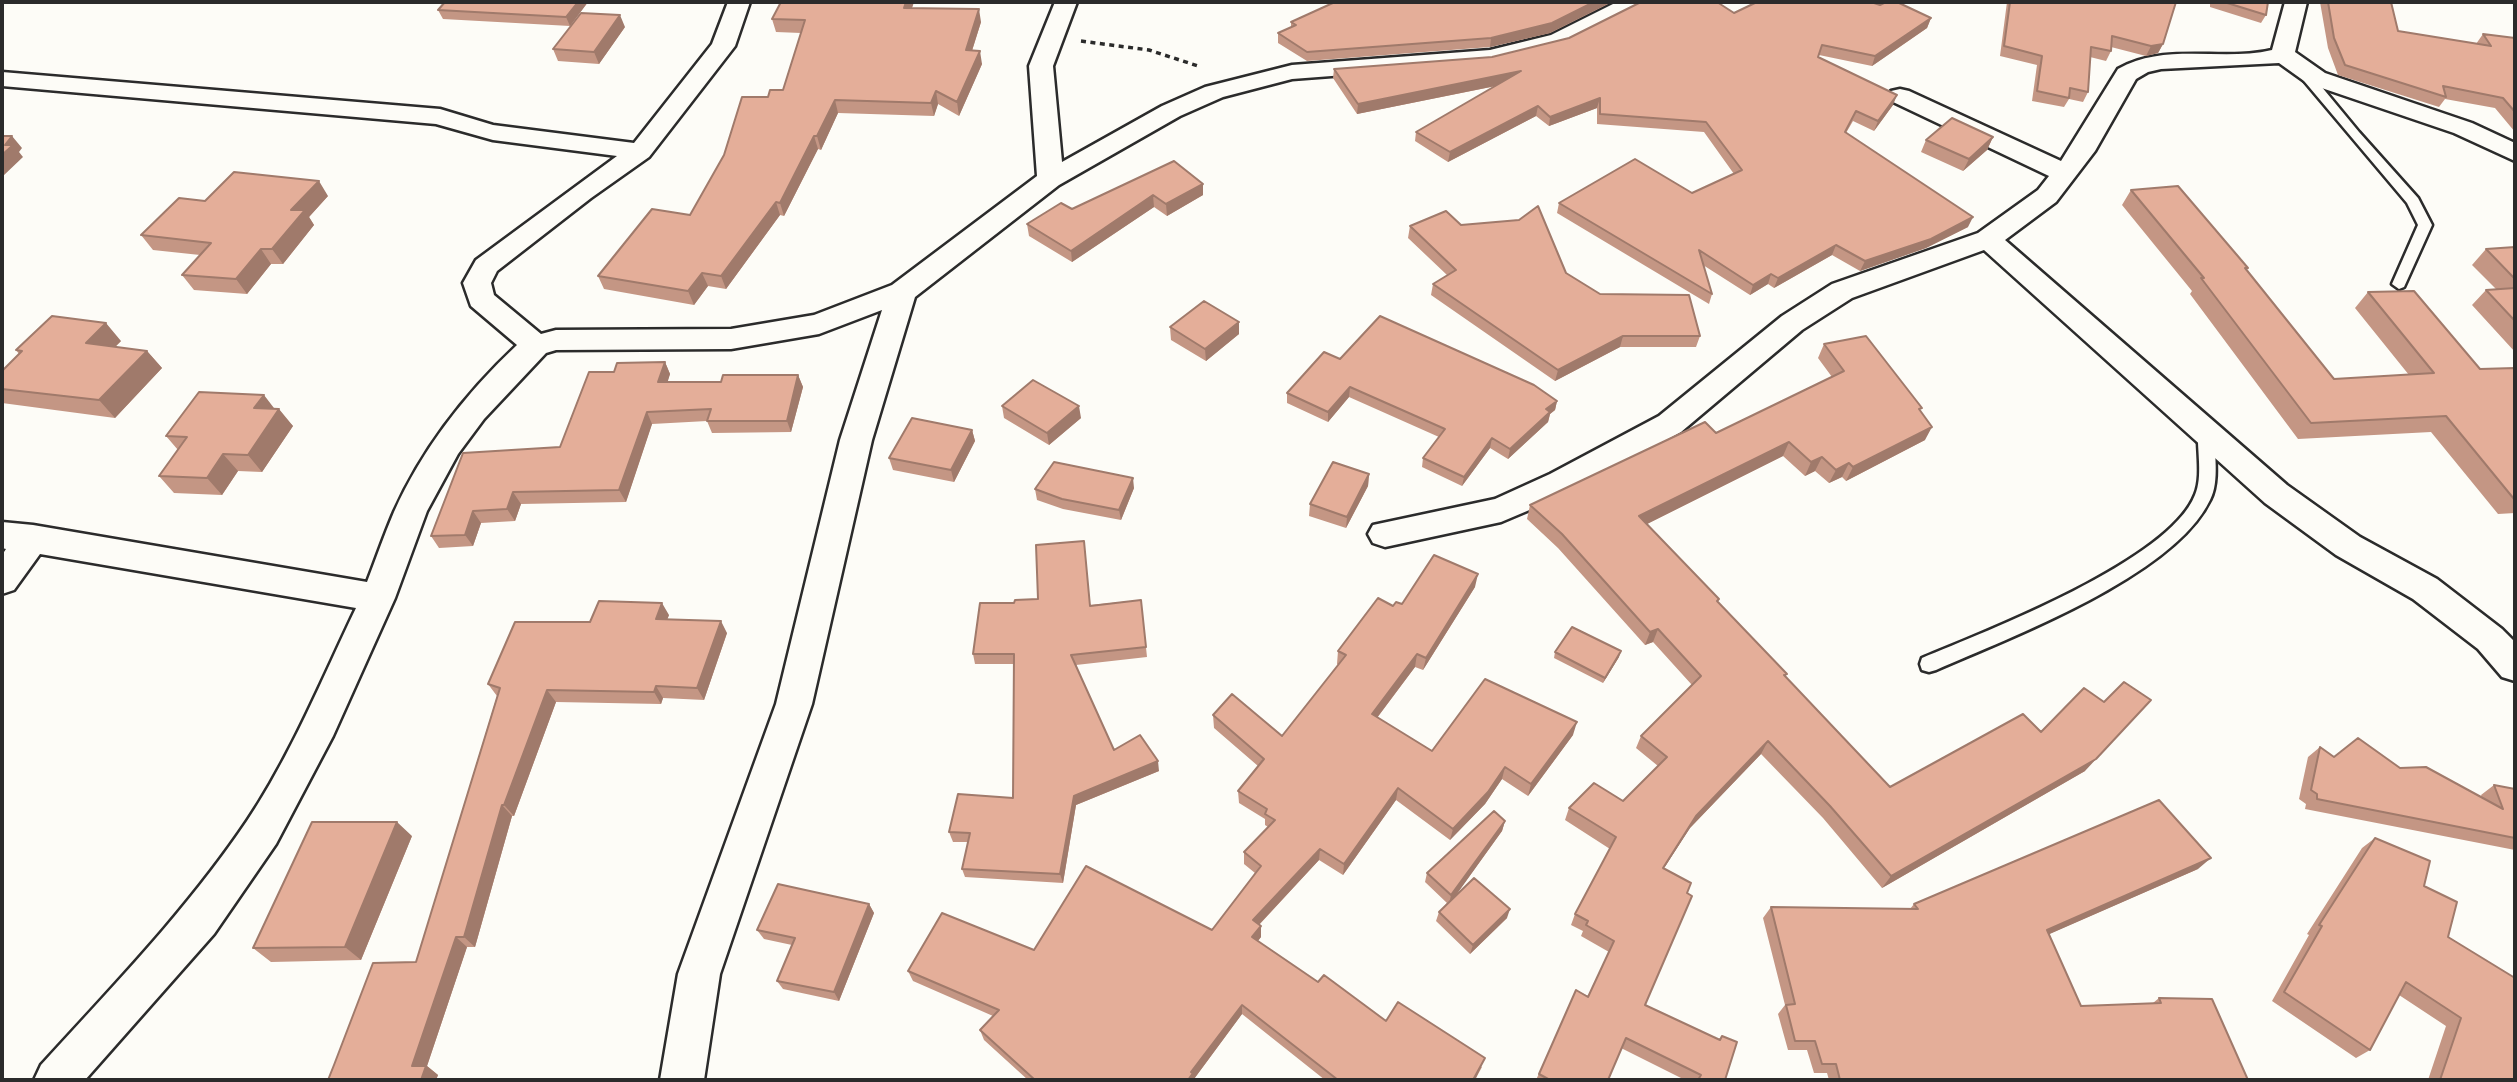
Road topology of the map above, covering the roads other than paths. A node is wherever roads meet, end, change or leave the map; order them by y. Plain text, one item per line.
1 (739, 2) edge
2 (1066, 2) edge
3 (1634, 2) edge
4 (2296, 2) edge
5 (2290, 60) junction
6 (2, 79) edge
7 (1900, 96) edge
8 (640, 152) junction
9 (2515, 153) edge
10 (2066, 173) junction
11 (1050, 179) junction
12 (1988, 239) junction
13 (2399, 284) dead end
14 (902, 292) junction
15 (537, 345) junction
16 (2206, 431) junction
17 (1385, 534) dead end
18 (17, 537) edge
19 (2, 580) edge
20 (378, 598) junction
21 (1929, 664) dead end
22 (2515, 666) edge
23 (56, 1080) edge
24 (682, 1080) edge

1 - 8 street
2 - 11 street
3 - 11 street
4 - 5 street
5 - 9 street
5 - 10 street
5 - 13 lane
6 - 8 street
7 - 10 street
8 - 15 street
10 - 12 street
11 - 14 street
12 - 16 street
12 - 17 street
14 - 15 street
14 - 24 street
15 - 20 street
16 - 21 lane
16 - 22 street
18 - 19 street
18 - 20 street
20 - 23 street

